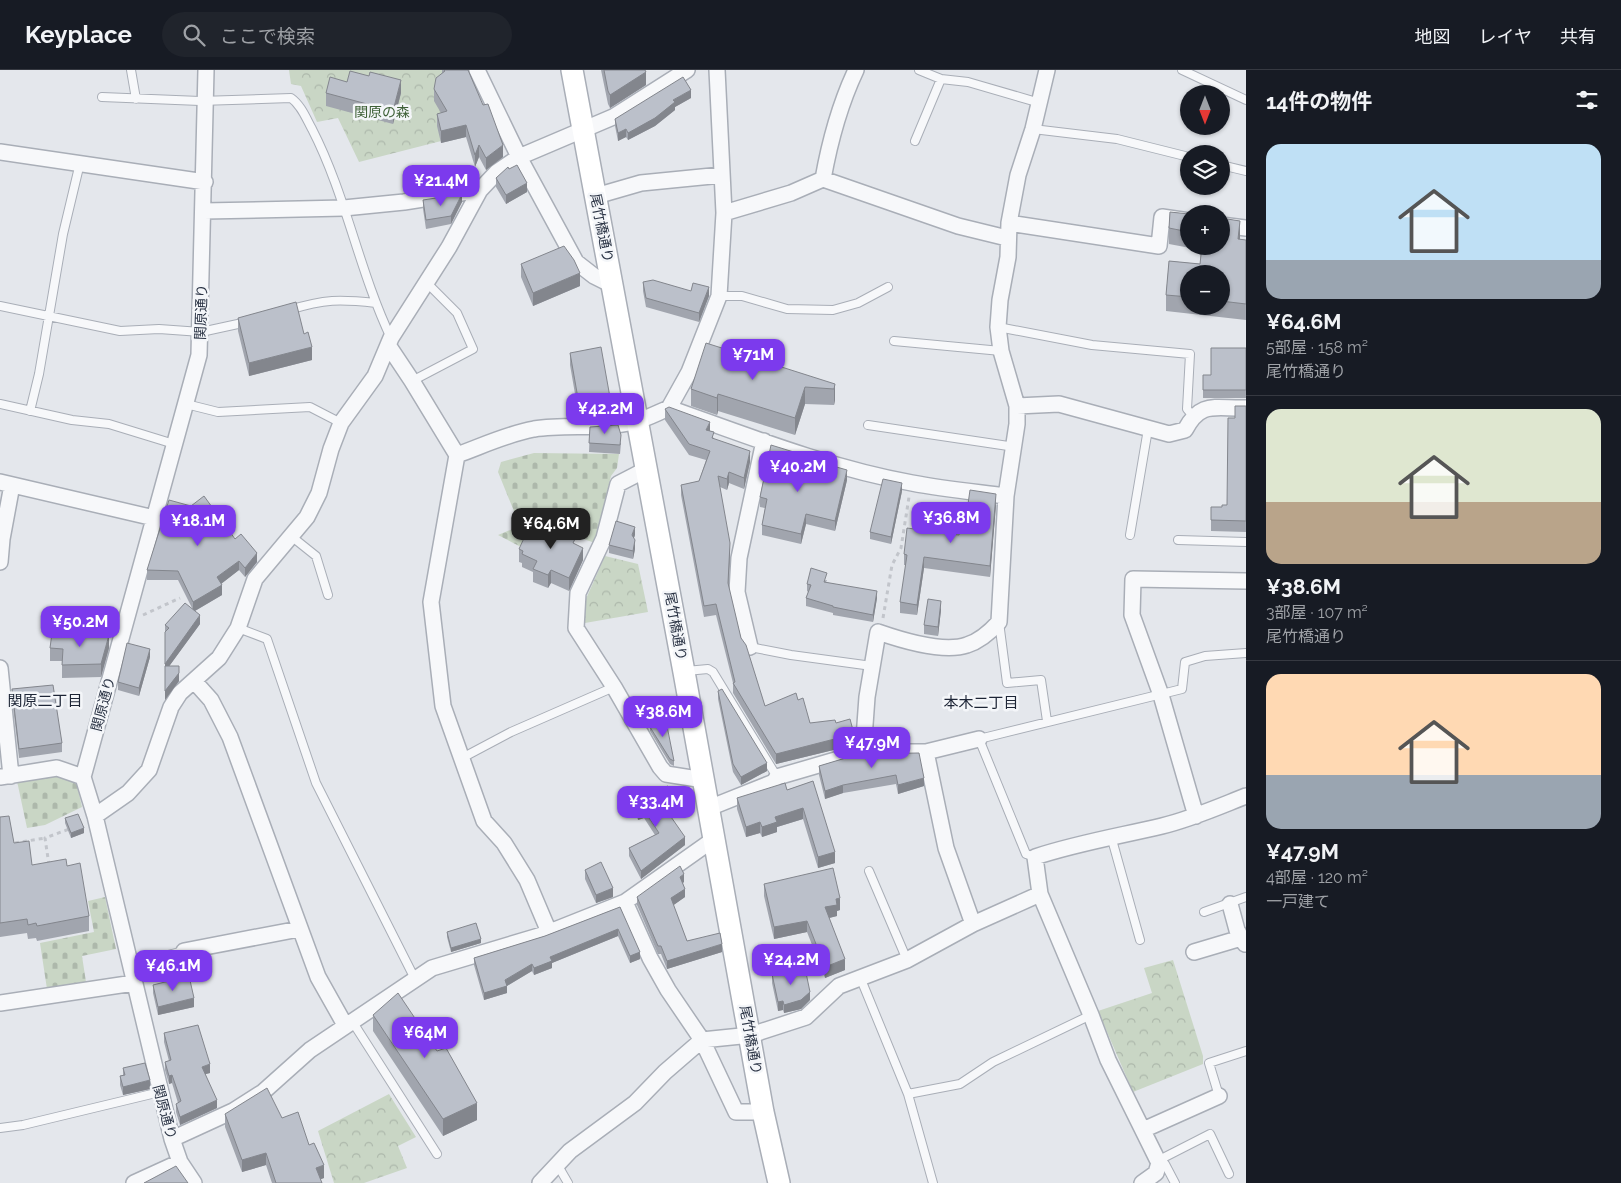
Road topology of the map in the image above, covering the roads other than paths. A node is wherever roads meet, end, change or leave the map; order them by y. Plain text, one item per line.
1 (131, 70) edge
2 (206, 70) edge
3 (477, 70) edge
4 (572, 70) edge
5 (687, 70) edge
6 (717, 70) edge
7 (856, 70) edge
8 (919, 70) edge
9 (1046, 70) edge
10 (1182, 70) edge
11 (942, 78) junction
12 (102, 97) dead end
13 (136, 99) junction
14 (1246, 100) edge
15 (205, 101) junction
16 (1040, 103) junction
17 (583, 129) junction
18 (1033, 129) junction
19 (916, 141) dead end
20 (0, 152) edge
21 (1180, 155) edge
22 (519, 157) junction
23 (80, 163) junction
24 (1230, 168) edge
25 (1246, 172) edge
26 (722, 175) junction
27 (823, 179) junction
28 (205, 182) junction
29 (480, 190) junction
30 (596, 196) junction
31 (344, 208) junction
32 (204, 210) junction
33 (724, 213) junction
34 (1180, 219) edge
35 (1230, 226) edge
36 (1246, 228) edge
37 (1008, 231) junction
38 (427, 283) junction
39 (612, 285) junction
40 (888, 286) dead end
41 (719, 296) junction
42 (376, 303) junction
43 (0, 306) edge
44 (284, 311) edge
45 (50, 317) junction
46 (257, 319) edge
47 (998, 327) junction
48 (201, 332) junction
49 (894, 341) dead end
50 (389, 342) junction
51 (1001, 351) junction
52 (412, 380) junction
53 (0, 404) edge
54 (186, 404) junction
55 (1017, 406) junction
56 (669, 408) junction
57 (1246, 408) edge
58 (30, 411) junction
59 (1192, 416) junction
60 (638, 421) junction
61 (342, 423) junction
62 (868, 425) dead end
63 (1148, 429) junction
64 (764, 441) junction
65 (174, 444) junction
66 (1014, 447) junction
67 (457, 455) junction
68 (647, 469) junction
69 (6, 484) edge
70 (1006, 496) junction
71 (154, 518) junction
72 (1130, 535) dead end
73 (291, 536) junction
74 (1178, 540) dead end
75 (1246, 542) edge
76 (0, 562) edge
77 (1246, 582) edge
78 (328, 595) dead end
79 (999, 622) junction
80 (238, 628) junction
81 (750, 647) joint
82 (1246, 653) edge
83 (872, 666) junction
84 (0, 668) edge
85 (684, 672) junction
86 (194, 681) junction
87 (614, 686) junction
88 (1161, 695) junction
89 (1047, 721) junction
90 (979, 739) junction
91 (862, 752) junction
92 (926, 752) junction
93 (462, 758) junction
94 (6, 777) edge
95 (83, 777) junction
96 (777, 777) junction
97 (704, 780) junction
98 (1246, 796) edge
99 (709, 808) junction
100 (95, 816) junction
101 (1196, 816) junction
102 (1110, 836) junction
103 (714, 839) junction
104 (1035, 857) junction
105 (869, 871) dead end
106 (1040, 894) junction
107 (1246, 897) edge
108 (625, 902) junction
109 (1230, 904) junction
110 (1204, 912) dead end
111 (973, 924) junction
112 (299, 929) junction
113 (549, 932) junction
114 (1140, 940) dead end
115 (1244, 942) edge
116 (184, 951) joint
117 (1194, 952) dead end
118 (907, 960) junction
119 (136, 963) dead end
120 (860, 977) junction
121 (416, 979) junction
122 (134, 983) junction
123 (0, 1003) edge
124 (1091, 1016) junction
125 (349, 1023) junction
126 (751, 1035) junction
127 (702, 1040) junction
128 (1246, 1051) edge
129 (160, 1092) junction
130 (908, 1094) junction
131 (1219, 1096) joint
132 (763, 1112) junction
133 (0, 1128) edge
134 (1143, 1130) junction
135 (172, 1139) junction
136 (437, 1154) dead end
137 (180, 1162) junction
138 (1159, 1163) junction
139 (557, 1164) junction
140 (1229, 1174) dead end
141 (134, 1183) edge
142 (194, 1183) edge
143 (540, 1183) edge
144 (568, 1183) edge
145 (779, 1183) edge
146 (933, 1183) edge
147 (1142, 1183) edge
148 (1175, 1183) edge

1 - 13 lane
2 - 15 street, 関原通り
3 - 22 street
4 - 17 main road, 尾竹橋通り
5 - 17 street
6 - 26 street
7 - 27 street
8 - 11 lane
9 - 16 street
10 - 14 lane
11 - 16 lane
11 - 19 lane
12 - 13 lane
13 - 15 lane
15 - 28 street, 関原通り
15 - 31 lane
16 - 18 street
17 - 22 street
17 - 30 main road, 尾竹橋通り
18 - 21 lane
18 - 37 street
20 - 23 street
22 - 29 street
22 - 39 street
23 - 28 street
23 - 45 lane
24 - 25 lane
26 - 30 street
26 - 33 street
27 - 33 street
27 - 37 street
28 - 32 street, 関原通り
29 - 31 street
29 - 38 street
30 - 39 main road, 尾竹橋通り
31 - 32 street
31 - 42 lane
32 - 48 street, 関原通り
33 - 41 street
34 - 37 street
35 - 36 street
37 - 47 street
38 - 50 street
38 - 52 lane
39 - 60 main road, 尾竹橋通り
40 - 41 lane
41 - 56 street
42 - 44 lane
42 - 50 lane
43 - 45 lane
45 - 48 lane
45 - 58 lane
46 - 48 lane
47 - 51 street
47 - 59 lane
48 - 54 street, 関原通り
49 - 51 lane
50 - 52 street
50 - 61 street
51 - 55 street
52 - 67 street
53 - 58 lane
54 - 61 lane
54 - 65 street, 関原通り
55 - 63 street
55 - 66 street
56 - 60 street
56 - 64 street
57 - 59 street
58 - 65 lane
59 - 63 street
60 - 67 street
60 - 68 main road, 尾竹橋通り
61 - 73 street
62 - 66 lane
63 - 72 lane
64 - 70 street
64 - 81 street
65 - 71 street, 関原通り
66 - 70 street
67 - 93 street
68 - 85 main road, 尾竹橋通り
68 - 87 street
69 - 71 street
69 - 76 street
70 - 79 street
71 - 95 street, 関原通り
73 - 78 lane
73 - 80 street
74 - 75 lane
77 - 88 street
79 - 83 street
79 - 89 lane
80 - 86 street
80 - 121 lane
81 - 83 lane
82 - 88 lane
83 - 91 street
84 - 94 street
85 - 96 lane
85 - 97 main road, 尾竹橋通り
86 - 100 street
86 - 112 street
87 - 93 lane
87 - 97 street
88 - 89 lane
88 - 101 street
89 - 90 lane
90 - 92 street
90 - 104 lane
91 - 92 street
91 - 96 street
92 - 111 street
93 - 113 street
94 - 95 street
95 - 100 street, 関原通り
96 - 99 street
97 - 99 main road, 尾竹橋通り
98 - 101 street
99 - 103 main road, 尾竹橋通り
100 - 122 street, 関原通り
101 - 102 street
102 - 104 street
102 - 114 lane
103 - 108 street
103 - 126 main road, 尾竹橋通り
104 - 106 street
105 - 118 lane
106 - 111 street
106 - 124 street
107 - 109 lane
108 - 113 street
108 - 127 street
109 - 110 lane
109 - 115 street
111 - 118 street
112 - 116 street
112 - 125 street
113 - 121 street
115 - 117 street
116 - 119 lane
118 - 120 street
120 - 126 street
120 - 130 lane
121 - 125 street
122 - 123 street
122 - 129 street, 関原通り
124 - 130 lane
124 - 134 street
125 - 135 street
125 - 136 lane
126 - 127 street
126 - 132 main road, 尾竹橋通り
127 - 132 street
127 - 139 street
128 - 131 lane
129 - 133 lane
129 - 135 street, 関原通り
130 - 146 lane
131 - 134 street
132 - 145 main road, 尾竹橋通り
134 - 138 street
135 - 137 street, 関原通り
137 - 141 street
137 - 142 street, 関原通り
138 - 140 lane
138 - 147 street
138 - 148 lane
139 - 143 street
139 - 144 lane

